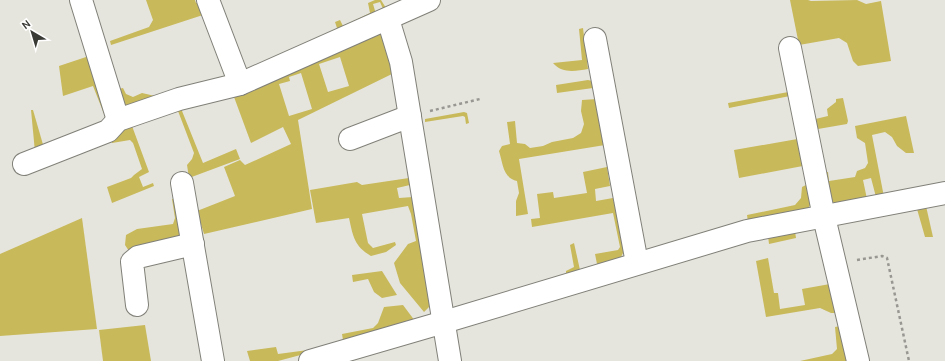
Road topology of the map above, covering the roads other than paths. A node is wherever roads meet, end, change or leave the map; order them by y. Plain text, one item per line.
1 (81, 0) edge
2 (208, 0) edge
3 (429, 0) edge
4 (388, 19) junction
5 (596, 39) dead end
6 (790, 48) dead end
7 (240, 84) junction
8 (410, 116) junction
9 (118, 120) junction
10 (350, 139) dead end
11 (24, 164) dead end
12 (182, 182) dead end
13 (945, 193) edge
14 (824, 216) junction
15 (193, 244) junction
16 (637, 264) junction
17 (137, 305) dead end
18 (444, 322) junction
19 (213, 361) edge
20 (310, 361) edge
21 (450, 361) edge
22 (858, 361) edge

1 - 9 street
2 - 7 street
3 - 4 street
4 - 7 street
4 - 8 street
5 - 16 street
6 - 14 street
7 - 9 street
8 - 10 street
8 - 18 street
9 - 11 street
12 - 15 street
13 - 14 street
14 - 16 street
14 - 22 street
15 - 17 street
15 - 19 street
16 - 18 street
18 - 20 street
18 - 21 street

